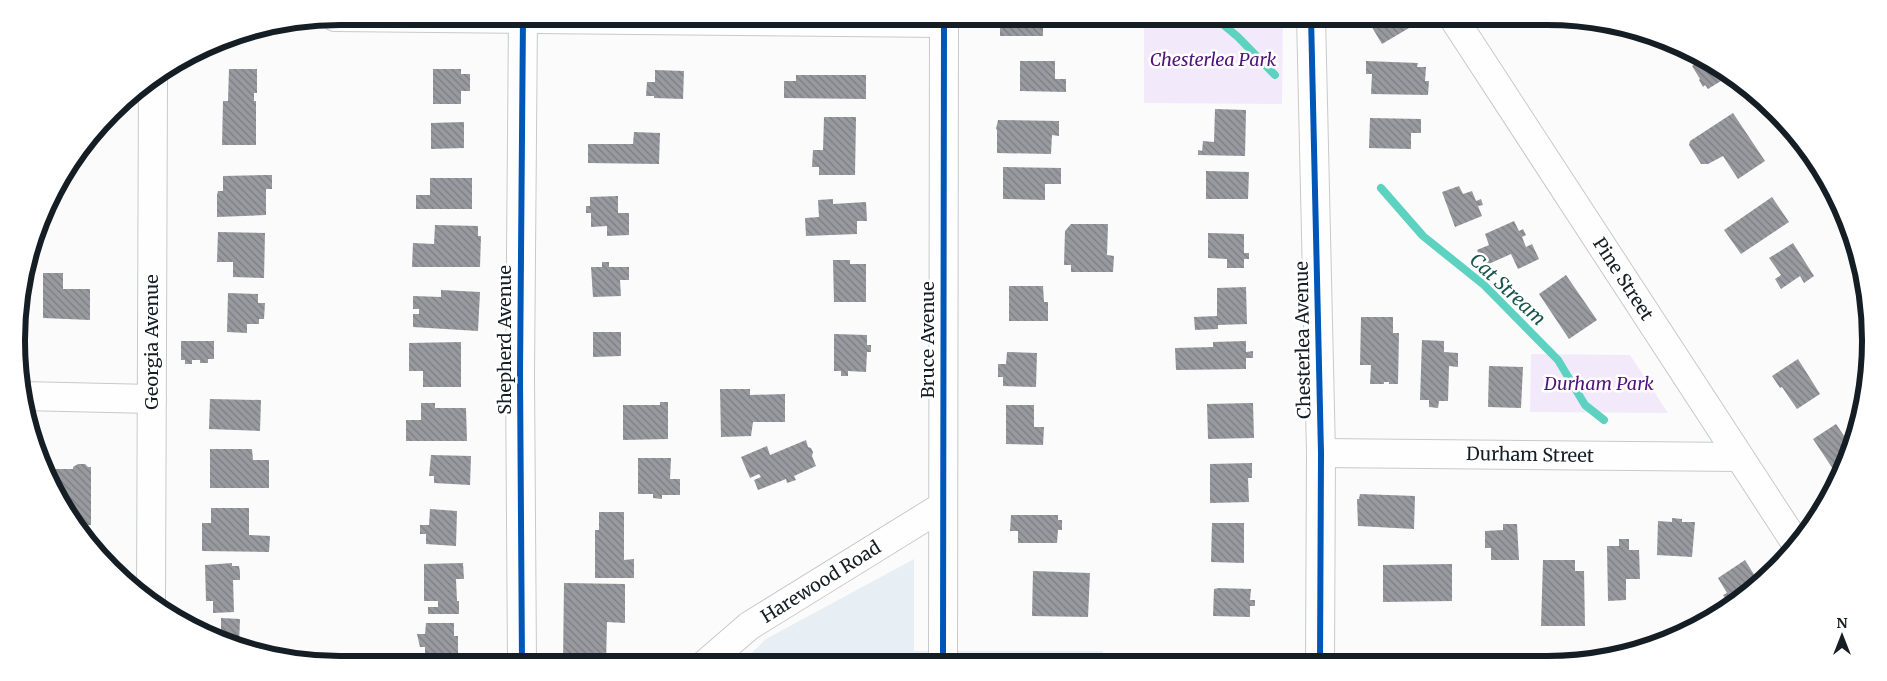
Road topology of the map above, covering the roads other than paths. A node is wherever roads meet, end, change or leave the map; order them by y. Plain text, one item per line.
1 (523, 25) edge
2 (944, 25) edge
3 (1311, 25) edge
4 (1458, 25) edge
5 (153, 86) edge
6 (30, 396) edge
7 (152, 399) junction
8 (1321, 453) junction
9 (1739, 458) junction
10 (943, 506) junction
11 (1793, 538) edge
12 (151, 593) edge
13 (522, 656) edge
14 (714, 656) edge
15 (942, 656) edge
16 (1320, 656) edge

1 - 13 street, Shepherd Avenue
2 - 10 street, Bruce Avenue
3 - 8 street, Chesterlea Avenue
4 - 9 street, Pine Street
5 - 7 street, Georgia Avenue
6 - 7 street
7 - 12 street, Georgia Avenue
8 - 9 street, Durham Street
8 - 16 street, Chesterlea Avenue
9 - 11 street, Pine Street
10 - 14 street, Harewood Road
10 - 15 street, Bruce Avenue

